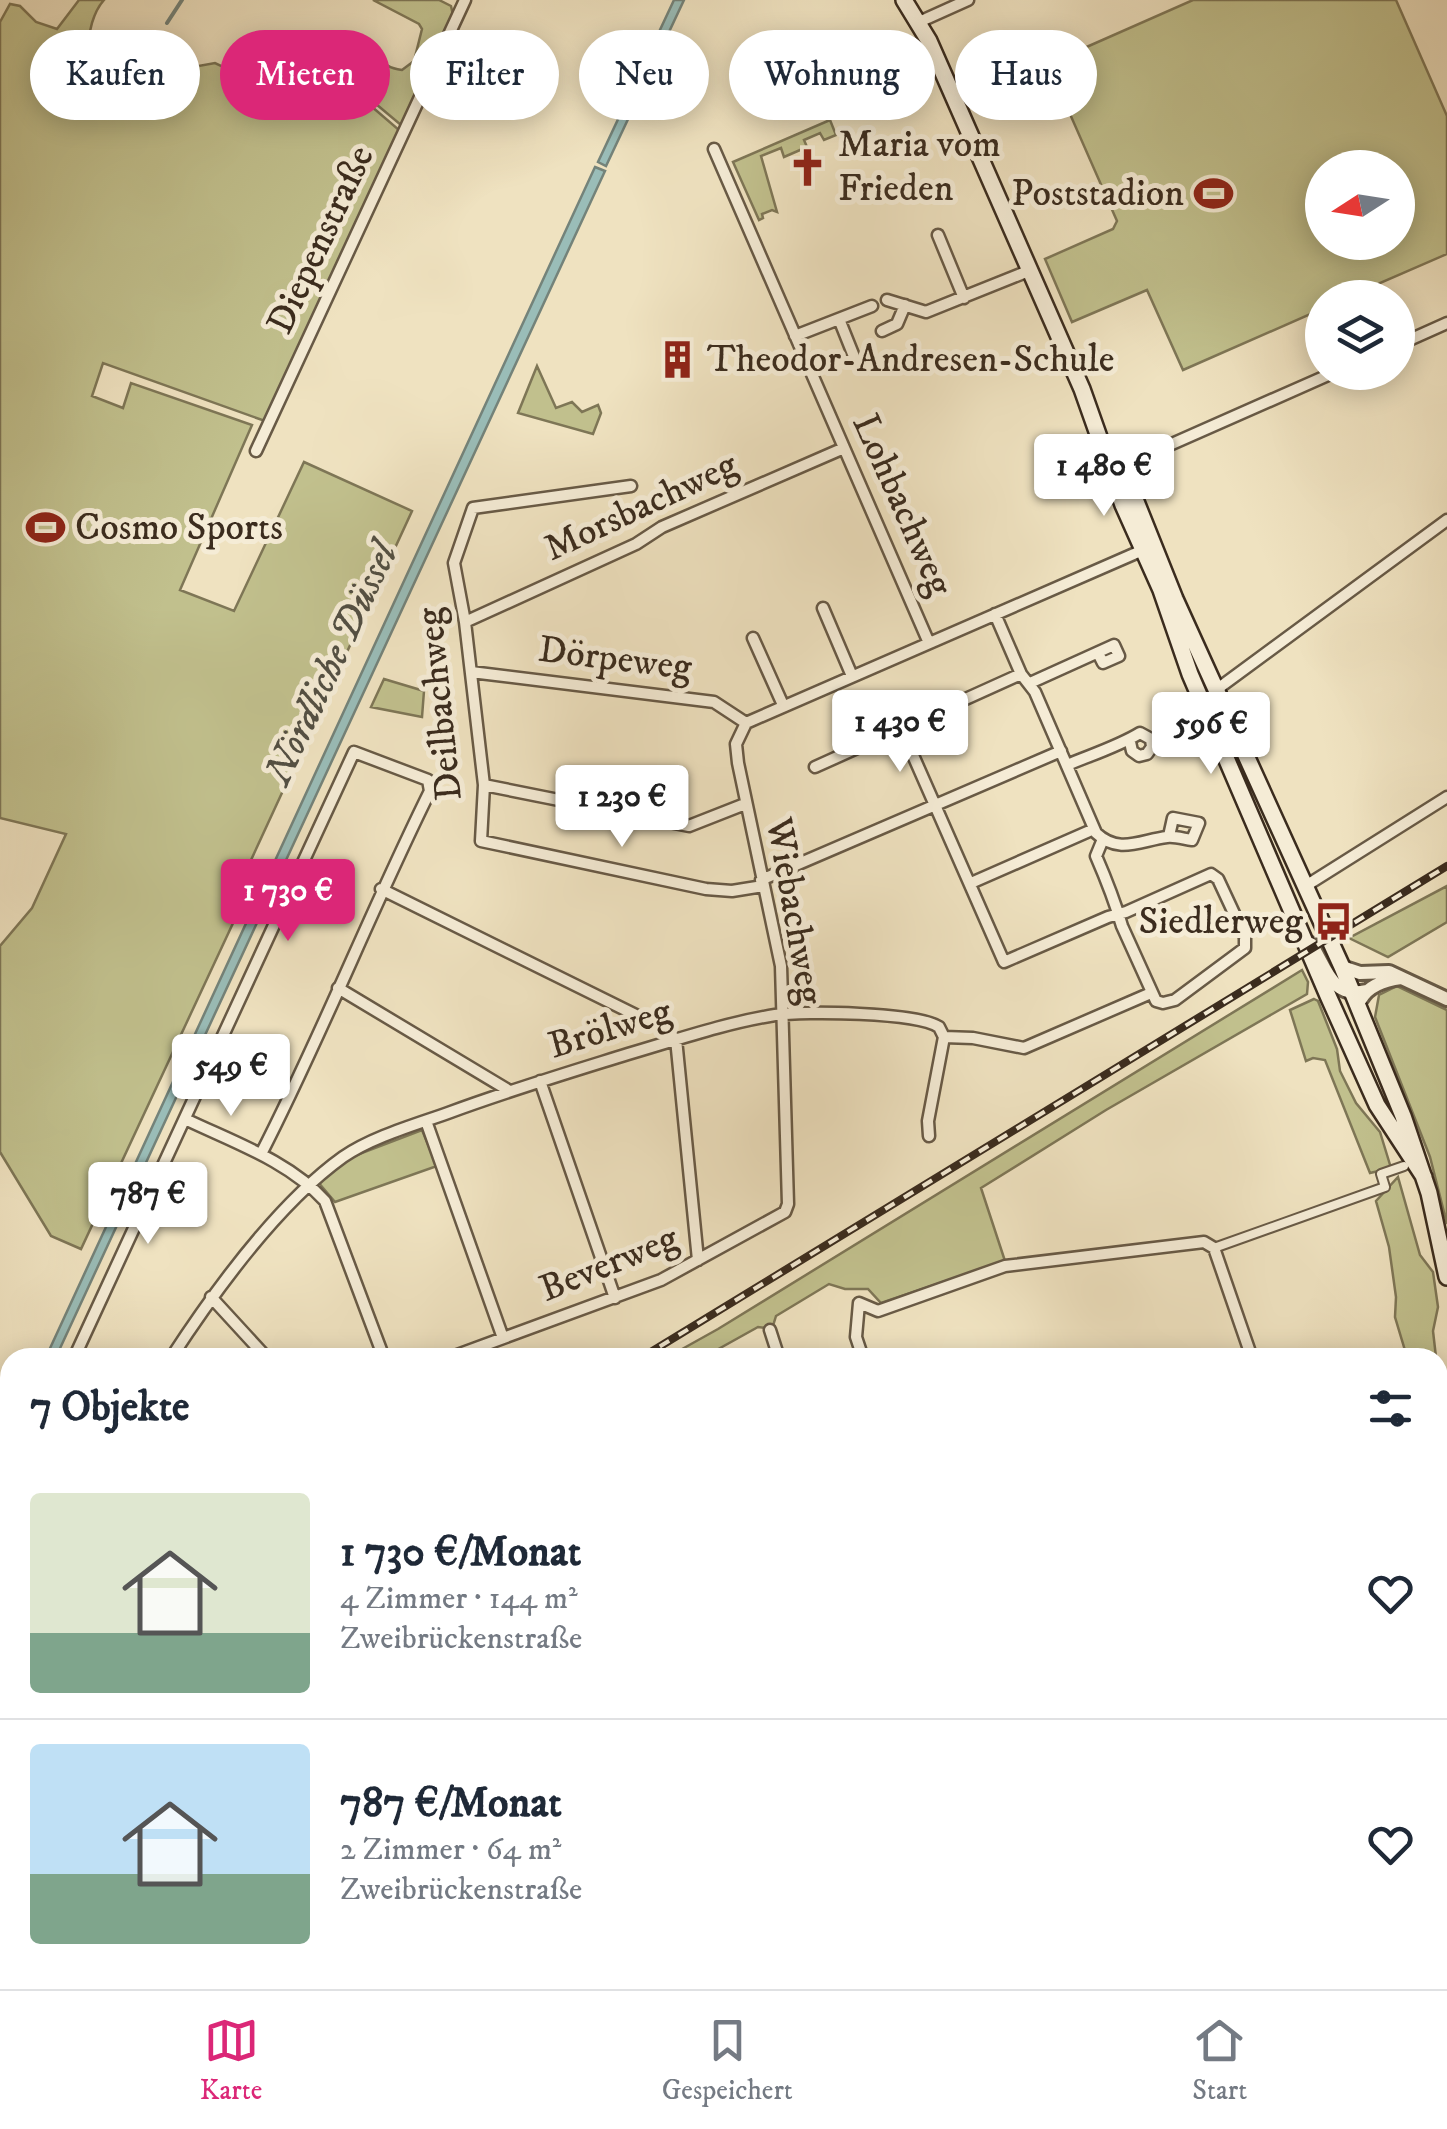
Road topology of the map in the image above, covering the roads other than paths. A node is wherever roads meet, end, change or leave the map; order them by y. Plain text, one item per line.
1 (466, 0) edge
2 (904, 0) edge
3 (968, 0) edge
4 (919, 22) junction
5 (714, 149) dead end
6 (938, 235) dead end
7 (1031, 270) junction
8 (964, 298) junction
9 (888, 300) dead end
10 (905, 305) junction
11 (872, 306) dead end
12 (839, 319) junction
13 (1447, 323) edge
14 (882, 330) dead end
15 (795, 336) junction
16 (1415, 337) edge
17 (855, 359) dead end
18 (1305, 385) edge
19 (844, 448) junction
20 (256, 451) dead end
21 (1113, 470) junction
22 (631, 486) dead end
23 (1447, 520) edge
24 (1143, 550) junction
25 (1175, 600) junction
26 (823, 608) dead end
27 (995, 614) junction
28 (465, 622) junction
29 (753, 638) dead end
30 (929, 642) junction
31 (1098, 652) dead end
32 (470, 672) junction
33 (1021, 674) junction
34 (852, 676) junction
35 (1030, 683) junction
36 (1216, 690) junction
37 (1200, 697) junction
38 (783, 705) junction
39 (746, 723) junction
40 (901, 728) junction
41 (1130, 742) dead end
42 (1060, 750) junction
43 (1067, 765) junction
44 (815, 767) dead end
45 (484, 785) junction
46 (1447, 797) edge
47 (745, 804) junction
48 (935, 806) junction
49 (1094, 829) junction
50 (1169, 836) dead end
51 (1103, 839) junction
52 (970, 883) junction
53 (762, 884) junction
54 (1304, 887) junction
55 (381, 889) junction
56 (1287, 895) junction
57 (1118, 915) junction
58 (1304, 933) junction
59 (1342, 967) junction
60 (1360, 974) junction
61 (1401, 978) junction
62 (338, 988) junction
63 (1353, 991) junction
64 (1151, 992) junction
65 (1447, 1000) edge
66 (784, 1014) junction
67 (1340, 1020) junction
68 (944, 1037) junction
69 (676, 1039) junction
70 (540, 1081) junction
71 (508, 1090) junction
72 (185, 1120) junction
73 (426, 1120) junction
74 (929, 1136) dead end
75 (261, 1154) junction
76 (1404, 1166) dead end
77 (1424, 1177) junction
78 (310, 1184) junction
79 (785, 1212) joint
80 (1214, 1248) junction
81 (698, 1260) junction
82 (1447, 1277) edge
83 (211, 1297) junction
84 (615, 1298) junction
85 (770, 1330) dead end
86 (502, 1338) junction
87 (79, 1348) edge
88 (177, 1348) edge
89 (258, 1348) edge
90 (380, 1348) edge
91 (475, 1348) edge
92 (776, 1348) edge
93 (859, 1348) edge
94 (1248, 1348) edge

1 - 20 street, Diepenstraße
2 - 4 main road
3 - 4 street
4 - 7 main road
5 - 15 street, Lohbachweg
6 - 8 street
7 - 8 street
7 - 21 main road
8 - 10 street
9 - 10 street
10 - 14 street
11 - 12 street
12 - 15 street
12 - 17 street, Lohbachweg
13 - 16 street
15 - 19 street, Lohbachweg
18 - 21 street
19 - 28 street, Morsbachweg
19 - 30 street, Lohbachweg
21 - 24 main road
21 - 25 main road
22 - 28 street, Deilbachweg
23 - 36 street
24 - 25 street
24 - 27 street
24 - 37 main road
25 - 36 main road
26 - 34 street
27 - 30 street
27 - 33 street
28 - 32 street, Deilbachweg
29 - 38 street
30 - 34 street
31 - 35 street
32 - 39 street, Dörpeweg
32 - 45 street, Deilbachweg
33 - 35 street
33 - 40 street
34 - 38 street
35 - 42 street
36 - 37 main road
36 - 54 main road
37 - 56 main road
38 - 39 street
39 - 47 street, Wiebachweg
40 - 44 street
40 - 48 street
41 - 43 street
42 - 43 street
42 - 48 street
43 - 49 street
45 - 47 street
45 - 53 street, Deilbachweg
46 - 54 street
47 - 53 street, Wiebachweg
48 - 52 street
48 - 53 street
49 - 51 street
49 - 52 street
50 - 51 street
51 - 57 street
52 - 57 street
53 - 66 street, Wiebachweg
54 - 56 main road
54 - 59 main road
55 - 62 street
55 - 69 street
55 - 72 street
56 - 58 main road
57 - 64 street
57 - 64 street, Brölweg
58 - 63 street
58 - 67 main road
59 - 60 street
59 - 63 main road
60 - 61 street
60 - 63 street
61 - 63 street
61 - 65 street
62 - 71 street
62 - 75 street
63 - 67 street
63 - 77 main road
64 - 68 street, Brölweg
66 - 68 street, Brölweg
66 - 69 street, Brölweg
66 - 79 street, Wiebachweg
67 - 77 main road
68 - 74 street
69 - 70 street, Brölweg
69 - 81 street
70 - 71 street, Brölweg
70 - 84 street
71 - 73 street, Brölweg
72 - 75 street
72 - 87 street
73 - 78 street, Brölweg
73 - 86 street
75 - 78 street
76 - 80 street
77 - 82 main road
78 - 83 street, Brölweg
78 - 90 street
79 - 81 street, Beverweg
80 - 93 street
80 - 94 street
81 - 84 street, Beverweg
83 - 88 street, Brölweg
83 - 89 street
84 - 86 street, Beverweg
85 - 92 street
86 - 91 street, Beverweg

